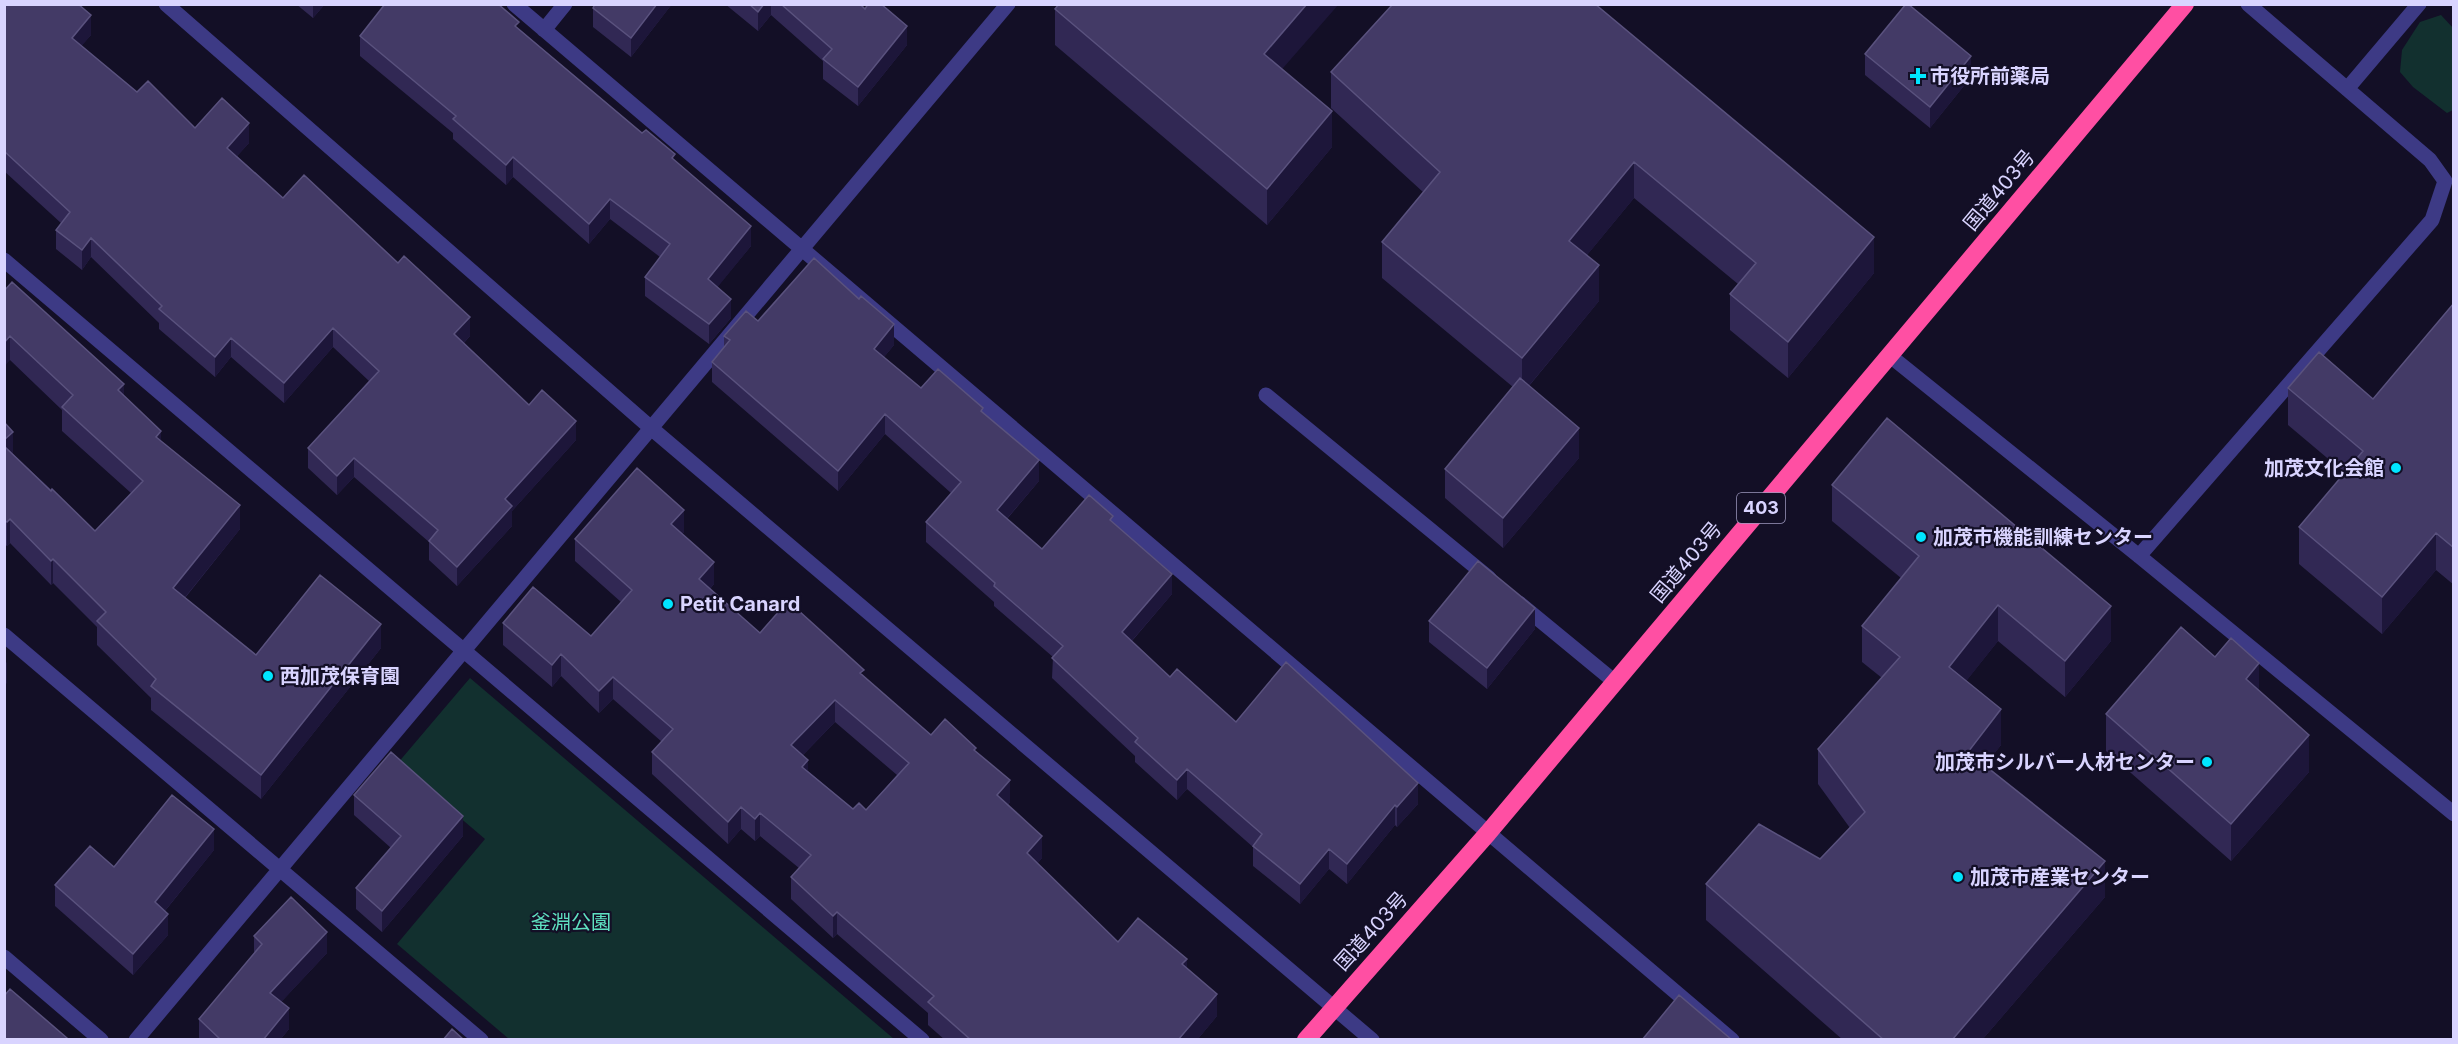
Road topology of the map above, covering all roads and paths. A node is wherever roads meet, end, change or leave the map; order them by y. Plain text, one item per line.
1 (166, 4) edge
2 (514, 4) edge
3 (566, 4) edge
4 (1008, 4) edge
5 (2185, 4) edge
6 (2248, 4) edge
7 (2419, 4) edge
8 (544, 30) junction
9 (2347, 89) junction
10 (2454, 195) edge
11 (2432, 220) junction
12 (802, 249) junction
13 (7, 268) edge
14 (1889, 356) junction
15 (1266, 395) dead end
16 (651, 428) junction
17 (2139, 556) junction
18 (4, 635) edge
19 (464, 650) junction
20 (1615, 682) junction
21 (2454, 814) edge
22 (1488, 833) junction
23 (280, 869) junction
24 (4, 957) edge
25 (1333, 1007) junction
26 (921, 1039) edge
27 (101, 1040) edge
28 (136, 1040) edge
29 (481, 1040) edge
30 (1306, 1040) edge
31 (1372, 1040) edge
32 (1732, 1040) edge

1 - 16 street
2 - 8 street
3 - 8 street
4 - 12 street
5 - 14 highway, 国道403号 / 403
6 - 9 street
7 - 9 street
8 - 12 street
9 - 11 street
10 - 11 street
11 - 17 street
12 - 16 street
12 - 22 street
13 - 19 street
14 - 17 street
14 - 20 highway, 国道403号 / 403
15 - 20 street
16 - 19 street
16 - 25 street
17 - 21 street
18 - 23 street
19 - 23 street
19 - 26 street
20 - 22 highway, 国道403号 / 403
22 - 25 highway, 国道403号 / 403
22 - 32 street
23 - 28 street
23 - 29 street
24 - 27 street
25 - 30 highway, 403
25 - 31 street

